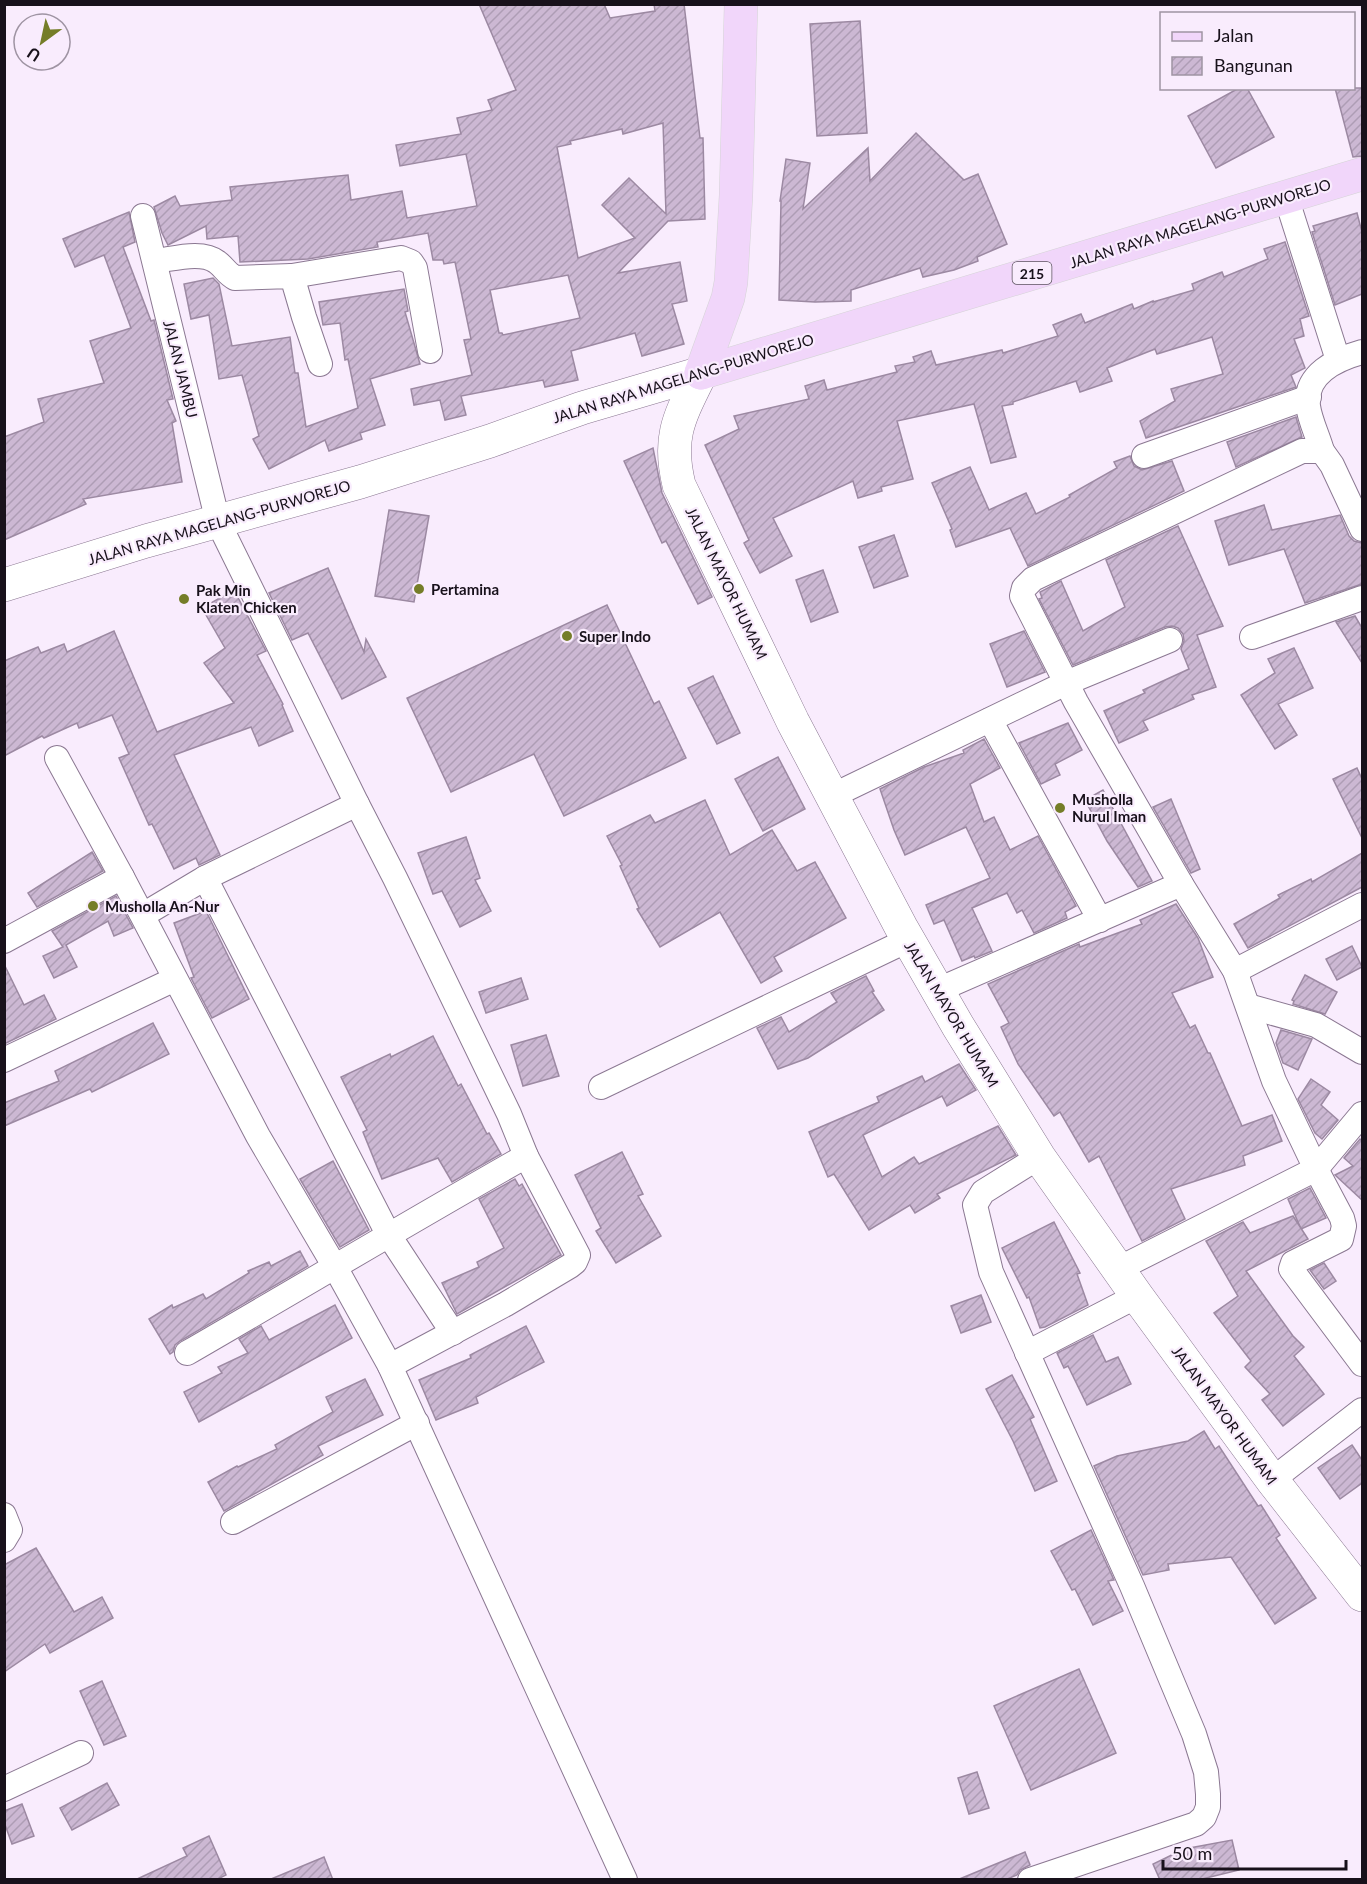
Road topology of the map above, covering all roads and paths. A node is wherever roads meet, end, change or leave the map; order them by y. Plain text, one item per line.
1 (741, 4) edge
2 (1362, 174) edge
3 (1286, 197) junction
4 (143, 216) dead end
5 (155, 261) junction
6 (292, 276) junction
7 (430, 351) dead end
8 (1362, 352) edge
9 (1338, 360) junction
10 (321, 364) dead end
11 (701, 373) junction
12 (1309, 397) junction
13 (1322, 450) junction
14 (1144, 456) dead end
15 (218, 522) junction
16 (1362, 529) edge
17 (4, 585) edge
18 (1362, 598) edge
19 (1252, 637) dead end
20 (1170, 640) dead end
21 (1066, 683) junction
22 (990, 720) junction
23 (57, 758) dead end
24 (832, 796) junction
25 (357, 804) junction
26 (122, 877) junction
27 (205, 878) junction
28 (1181, 884) junction
29 (1362, 905) edge
30 (142, 915) junction
31 (1100, 920) junction
32 (908, 940) junction
33 (4, 941) edge
34 (1235, 970) junction
35 (175, 979) junction
36 (938, 990) junction
37 (1248, 1006) junction
38 (1362, 1052) edge
39 (4, 1060) edge
40 (601, 1087) dead end
41 (1362, 1114) edge
42 (526, 1156) junction
43 (1039, 1157) junction
44 (1316, 1169) junction
45 (387, 1234) junction
46 (335, 1267) junction
47 (1118, 1269) junction
48 (1137, 1296) junction
49 (453, 1333) junction
50 (187, 1353) dead end
51 (1027, 1353) junction
52 (1362, 1364) edge
53 (390, 1366) junction
54 (1362, 1410) edge
55 (417, 1423) junction
56 (1272, 1480) junction
57 (4, 1515) edge
58 (233, 1522) dead end
59 (4, 1540) edge
60 (1361, 1590) edge
61 (81, 1753) dead end
62 (4, 1789) edge
63 (625, 1880) edge
64 (1030, 1880) edge

1 - 11 main road
2 - 3 main road, JALAN RAYA MAGELANG-PURWOREJO / 215
3 - 9 street
3 - 11 main road, JALAN RAYA MAGELANG-PURWOREJO / 215
4 - 5 street, JALAN JAMBU
5 - 6 street
5 - 15 street, JALAN JAMBU
6 - 7 street
6 - 10 street
8 - 9 street
9 - 12 street
11 - 15 main road, JALAN RAYA MAGELANG-PURWOREJO
11 - 24 main road, JALAN MAYOR HUMAM
12 - 13 street
12 - 14 street
13 - 16 street
13 - 21 street
15 - 17 main road, JALAN RAYA MAGELANG-PURWOREJO
15 - 25 street, JALAN JAMBU
18 - 19 street
20 - 21 street
21 - 22 street
21 - 28 street
22 - 24 street
22 - 31 street
23 - 26 street
24 - 32 main road, JALAN MAYOR HUMAM
25 - 27 street
25 - 42 street, JALAN JAMBU
26 - 30 street
26 - 33 street
27 - 30 street
27 - 45 street
28 - 31 street
28 - 34 street
29 - 34 street
30 - 35 street
31 - 36 street
32 - 36 main road, JALAN MAYOR HUMAM
32 - 40 street
34 - 37 street
35 - 39 street
35 - 46 street
36 - 43 main road, JALAN MAYOR HUMAM
37 - 38 street
37 - 44 street
41 - 44 street
42 - 45 street
42 - 49 street, JALAN JAMBU
43 - 47 main road, JALAN MAYOR HUMAM
43 - 51 street
44 - 47 street
44 - 52 street
45 - 46 street
45 - 49 street
46 - 50 street
46 - 53 street
47 - 48 main road, JALAN MAYOR HUMAM
48 - 51 street
48 - 56 main road, JALAN MAYOR HUMAM
49 - 53 street
51 - 64 street
53 - 55 street
54 - 56 street
55 - 58 street
55 - 63 street
56 - 60 main road, JALAN MAYOR HUMAM
57 - 59 street
61 - 62 street

